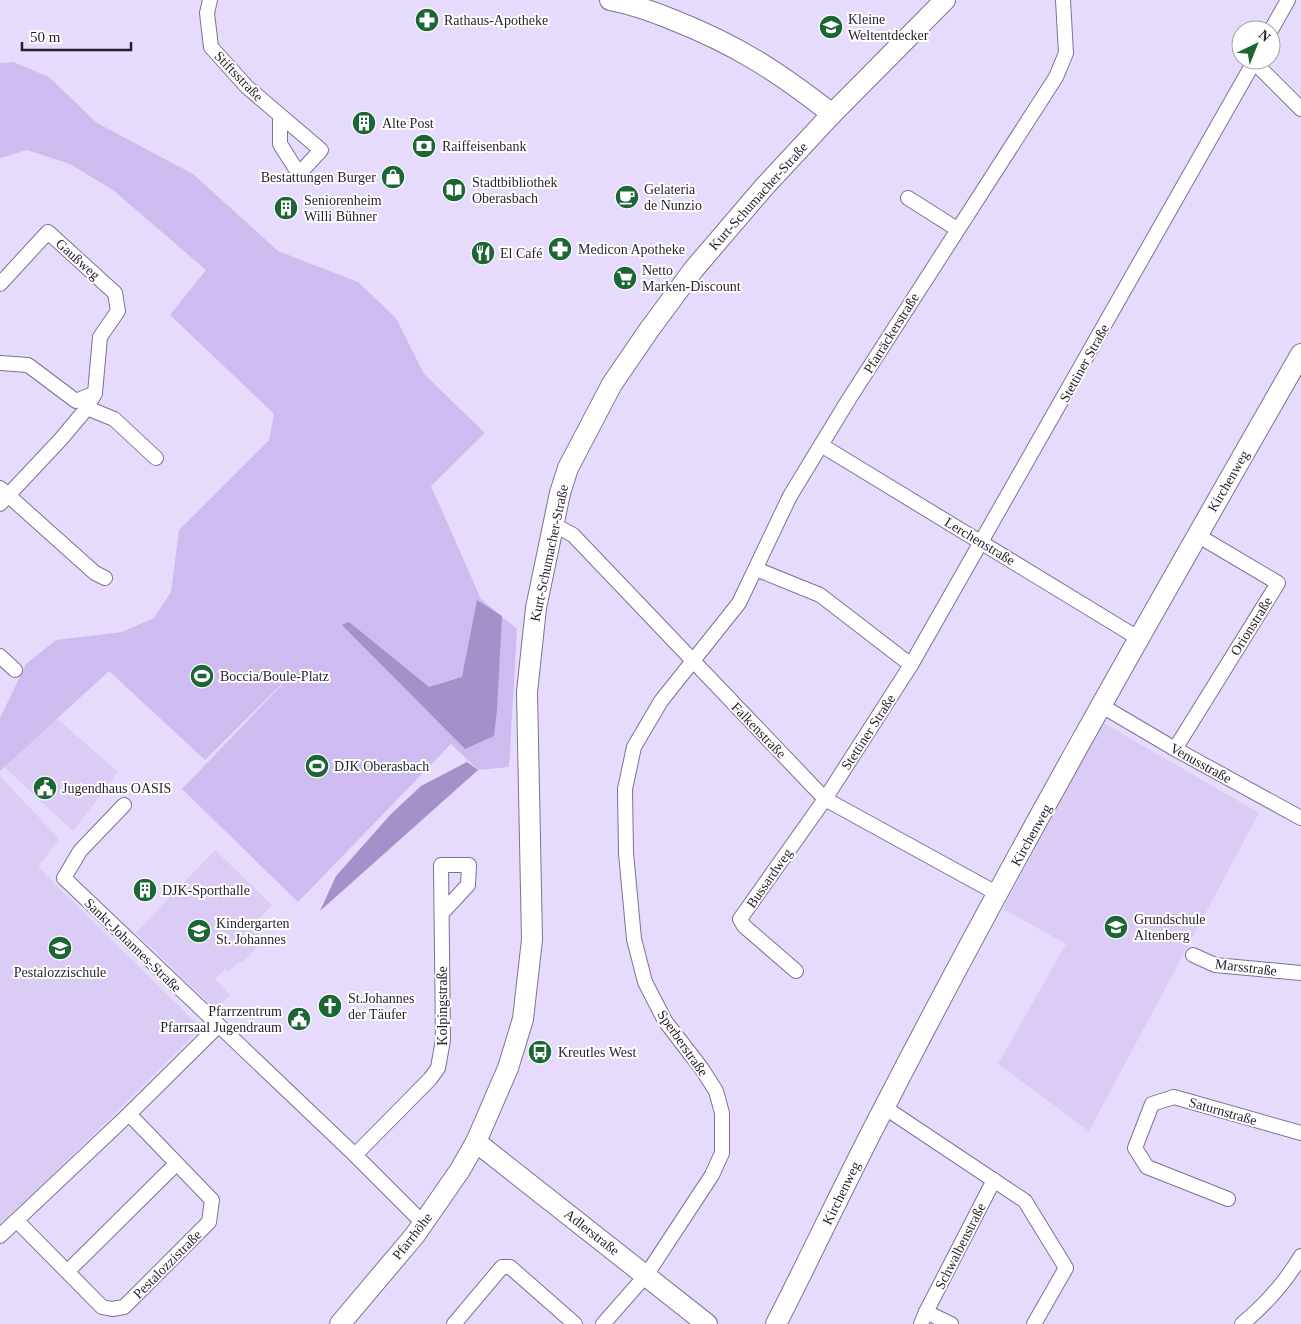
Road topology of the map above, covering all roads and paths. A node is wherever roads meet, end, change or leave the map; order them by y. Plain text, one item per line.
1 (210, 0) edge
2 (610, 0) edge
3 (945, 0) edge
4 (1063, 0) edge
5 (1288, 0) edge
6 (1277, 20) edge
7 (1249, 70) edge
8 (1263, 70) edge
9 (1301, 110) edge
10 (832, 114) junction
11 (280, 117) dead end
12 (908, 198) dead end
13 (957, 229) junction
14 (0, 284) edge
15 (1301, 354) edge
16 (0, 363) edge
17 (95, 394) junction
18 (87, 408) junction
19 (821, 445) junction
20 (156, 458) dead end
21 (3, 495) edge
22 (553, 524) junction
23 (1197, 535) junction
24 (982, 542) junction
25 (756, 569) junction
26 (105, 578) dead end
27 (1138, 638) junction
28 (0, 656) edge
29 (694, 662) junction
30 (911, 665) junction
31 (15, 670) dead end
32 (1102, 706) junction
33 (1175, 749) junction
34 (826, 799) junction
35 (124, 805) dead end
36 (1301, 818) edge
37 (998, 894) junction
38 (442, 912) dead end
39 (1193, 955) dead end
40 (796, 971) dead end
41 (1301, 973) edge
42 (218, 1026) junction
43 (884, 1106) junction
44 (129, 1114) junction
45 (1301, 1133) edge
46 (476, 1142) junction
47 (355, 1154) junction
48 (176, 1164) junction
49 (994, 1180) junction
50 (1228, 1199) dead end
51 (17, 1221) junction
52 (424, 1223) junction
53 (0, 1236) edge
54 (1301, 1256) edge
55 (68, 1271) junction
56 (647, 1274) junction
57 (924, 1318) edge
58 (340, 1324) edge
59 (454, 1324) edge
60 (576, 1324) edge
61 (603, 1324) edge
62 (707, 1324) edge
63 (776, 1324) edge
64 (950, 1324) edge
65 (1034, 1324) edge
66 (1242, 1324) edge

1 - 11 street, Stiftsstraße
2 - 10 street
3 - 10 street, Kurt-Schumacher-Straße
4 - 13 street, Pfarräckerstraße
5 - 6 street
7 - 24 street, Stettiner Straße
8 - 9 street
10 - 22 street, Kurt-Schumacher-Straße
12 - 13 street
13 - 19 street, Pfarräckerstraße
14 - 17 street, Gaußweg
15 - 23 street, Kirchenweg
16 - 17 street
17 - 18 street
18 - 20 street
18 - 21 street
19 - 24 street, Lerchenstraße
19 - 25 street, Pfarräckerstraße
21 - 26 street
22 - 29 street, Falkenstraße
22 - 46 street, Kurt-Schumacher-Straße
23 - 27 street, Kirchenweg
23 - 33 street, Orionstraße
24 - 27 street, Lerchenstraße
24 - 30 street, Stettiner Straße
25 - 29 street, Pfarräckerstraße
25 - 30 street
27 - 32 street, Kirchenweg
28 - 31 street
29 - 34 street, Falkenstraße
29 - 56 street, Sperberstraße
30 - 34 street, Stettiner Straße
32 - 33 street, Venusstraße
32 - 37 street, Kirchenweg
33 - 36 street, Venusstraße
34 - 37 street, Falkenstraße
34 - 40 street, Bussardweg
35 - 42 street, Sankt-Johannes-Straße
37 - 43 street, Kirchenweg
38 - 47 street, Kolpingstraße
39 - 41 street, Marsstraße
42 - 44 street
42 - 47 street, Sankt-Johannes-Straße
43 - 49 street
43 - 63 street, Kirchenweg
44 - 48 street, Pestalozzistraße
44 - 51 street
45 - 50 street, Saturnstraße
46 - 52 street, Pfarrhöhe
46 - 56 street, Adlerstraße
47 - 52 street, Sankt-Johannes-Straße
48 - 55 street
48 - 55 street, Pestalozzistraße
49 - 57 street, Schwalbenstraße
49 - 65 street
51 - 53 street
51 - 55 street, Pestalozzistraße
52 - 58 street, Pfarrhöhe
54 - 66 street
56 - 61 street, Sperberstraße
56 - 62 street, Adlerstraße
57 - 64 street, Schwalbenstraße
59 - 60 street

